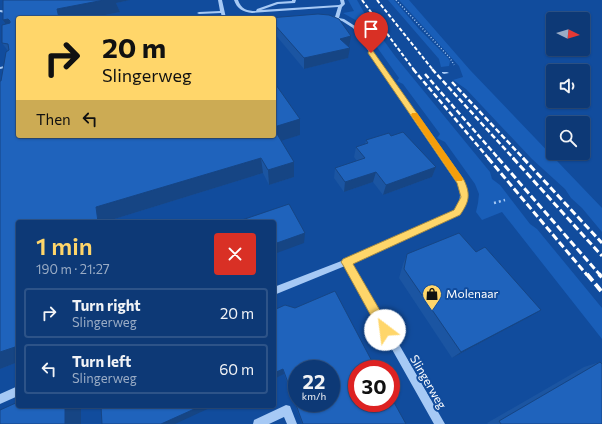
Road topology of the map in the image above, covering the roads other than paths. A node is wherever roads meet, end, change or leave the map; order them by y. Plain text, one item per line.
1 (220, 0) edge
2 (236, 0) edge
3 (294, 0) edge
4 (342, 0) edge
5 (340, 6) junction
6 (0, 11) edge
7 (221, 12) junction
8 (252, 12) junction
9 (199, 13) dead end
10 (223, 16) edge
11 (320, 16) edge
12 (337, 18) junction
13 (7, 25) edge
14 (16, 64) edge
15 (0, 68) edge
16 (346, 262) junction
17 (276, 290) edge
18 (16, 393) edge
19 (0, 399) edge
20 (258, 424) edge
21 (292, 424) edge
22 (440, 424) edge

1 - 7 street
2 - 8 street
3 - 8 street
4 - 5 street
5 - 8 street
5 - 12 street
6 - 13 street
7 - 9 street
7 - 10 street
11 - 12 street
12 - 16 street
14 - 15 street
16 - 17 street
16 - 22 street, Slingerweg
18 - 19 street
20 - 21 street

